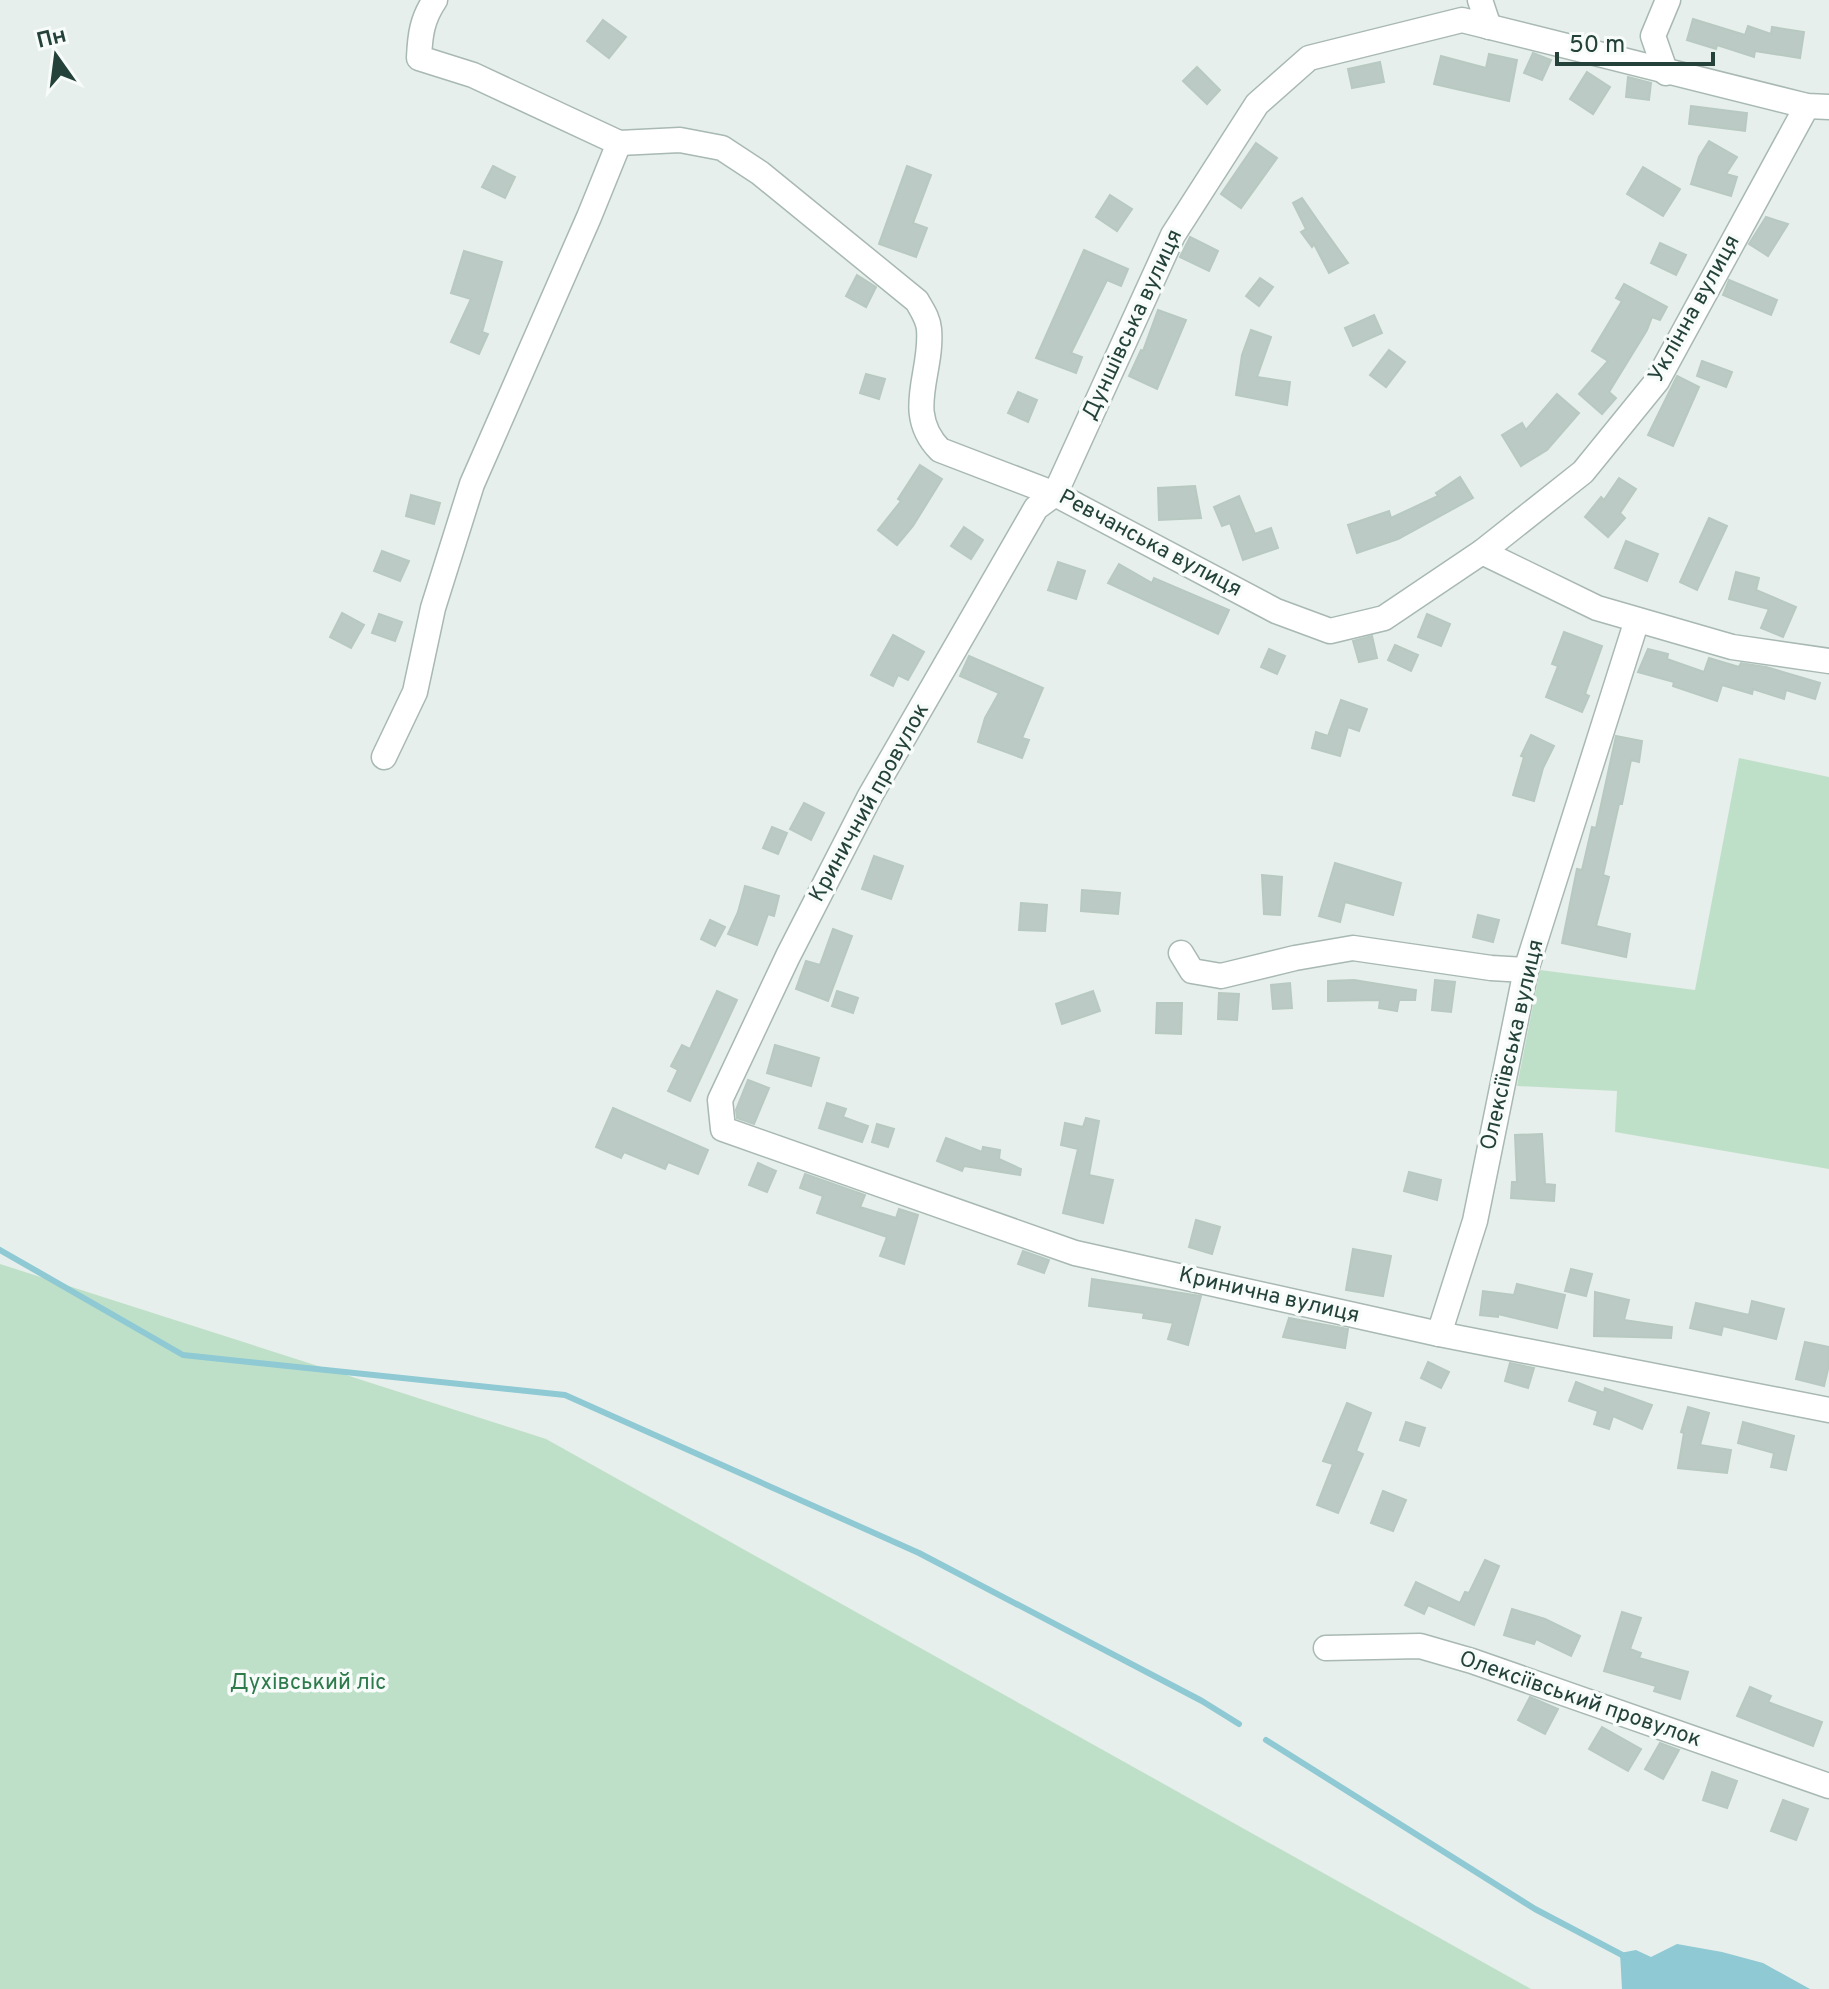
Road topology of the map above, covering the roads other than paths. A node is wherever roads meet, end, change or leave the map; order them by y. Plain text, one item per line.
1 (435, 0) edge
2 (1480, 0) edge
3 (1668, 0) edge
4 (1489, 27) junction
5 (1666, 73) junction
6 (1818, 106) edge
7 (619, 143) junction
8 (1055, 494) junction
9 (1482, 552) junction
10 (1637, 620) junction
11 (1829, 661) edge
12 (384, 757) dead end
13 (1181, 953) dead end
14 (1526, 970) junction
15 (723, 1129) joint
16 (1439, 1334) junction
17 (1829, 1410) edge
18 (1326, 1648) dead end
19 (1829, 1786) edge

1 - 7 street
2 - 4 street
3 - 5 street
4 - 5 street, Дуншівська вулиця
4 - 8 street, Дуншівська вулиця
5 - 6 street, Дуншівська вулиця
6 - 9 street, Уклінна вулиця
7 - 8 street, Ревчанська вулиця
7 - 12 street
8 - 9 street, Ревчанська вулиця
8 - 15 street, Криничний провулок
9 - 10 street
10 - 11 street
10 - 14 street, Олексіївська вулиця
13 - 14 street
14 - 16 street, Олексіївська вулиця
15 - 16 street, Кринична вулиця
16 - 17 street, Кринична вулиця
18 - 19 street, Олексіївський провулок

